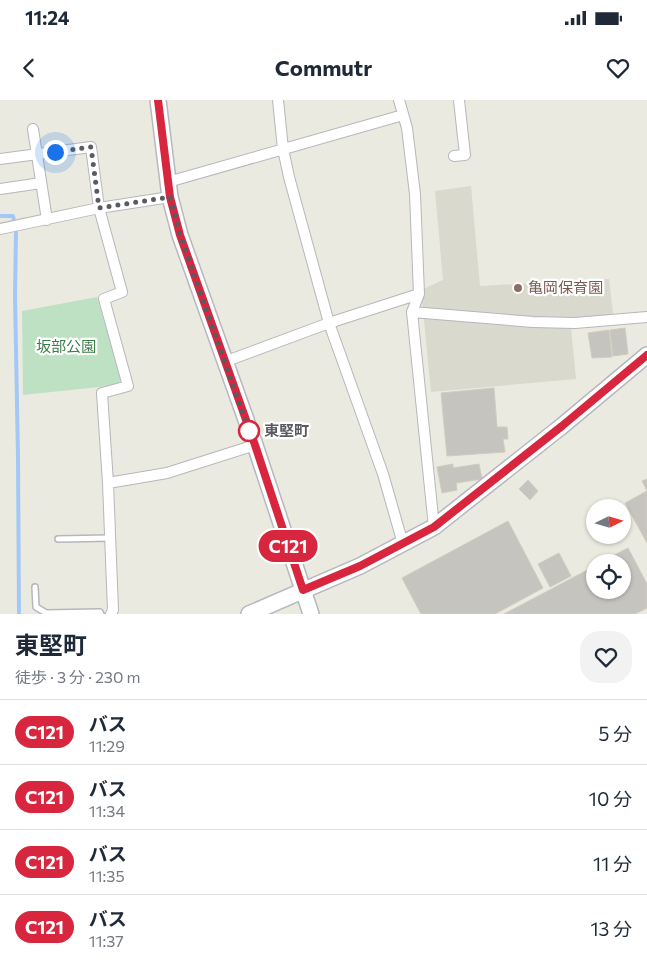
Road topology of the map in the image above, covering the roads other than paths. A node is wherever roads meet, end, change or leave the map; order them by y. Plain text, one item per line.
1 (158, 100) edge
2 (278, 100) edge
3 (399, 100) edge
4 (459, 100) edge
5 (403, 115) junction
6 (34, 129) dead end
7 (283, 149) junction
8 (37, 155) junction
9 (454, 156) dead end
10 (0, 160) edge
11 (168, 182) junction
12 (41, 184) junction
13 (0, 189) edge
14 (170, 197) junction
15 (99, 208) junction
16 (47, 220) junction
17 (0, 229) edge
18 (419, 294) junction
19 (412, 312) junction
20 (647, 317) edge
21 (329, 323) junction
22 (647, 355) edge
23 (224, 362) junction
24 (255, 445) junction
25 (108, 483) junction
26 (434, 527) junction
27 (110, 538) junction
28 (58, 539) dead end
29 (403, 544) junction
30 (35, 587) dead end
31 (303, 590) junction
32 (101, 614) edge
33 (111, 614) edge
34 (249, 614) edge
35 (311, 614) edge

1 - 11 main road
2 - 7 street
3 - 5 street
4 - 9 street
5 - 7 street
5 - 18 street
6 - 8 street
7 - 11 street
7 - 21 street
8 - 10 street
8 - 12 street
8 - 15 street
11 - 14 main road
12 - 13 street
12 - 16 street
14 - 15 street
14 - 23 main road
15 - 16 street
15 - 25 street
16 - 17 street
18 - 19 street
18 - 21 street
19 - 20 street
19 - 26 street
21 - 23 street
21 - 29 street
22 - 26 main road
23 - 24 main road
24 - 25 street
24 - 31 main road
25 - 27 street
26 - 29 main road
27 - 28 lane
27 - 33 street
29 - 31 main road
30 - 32 lane
31 - 34 main road
31 - 35 main road

